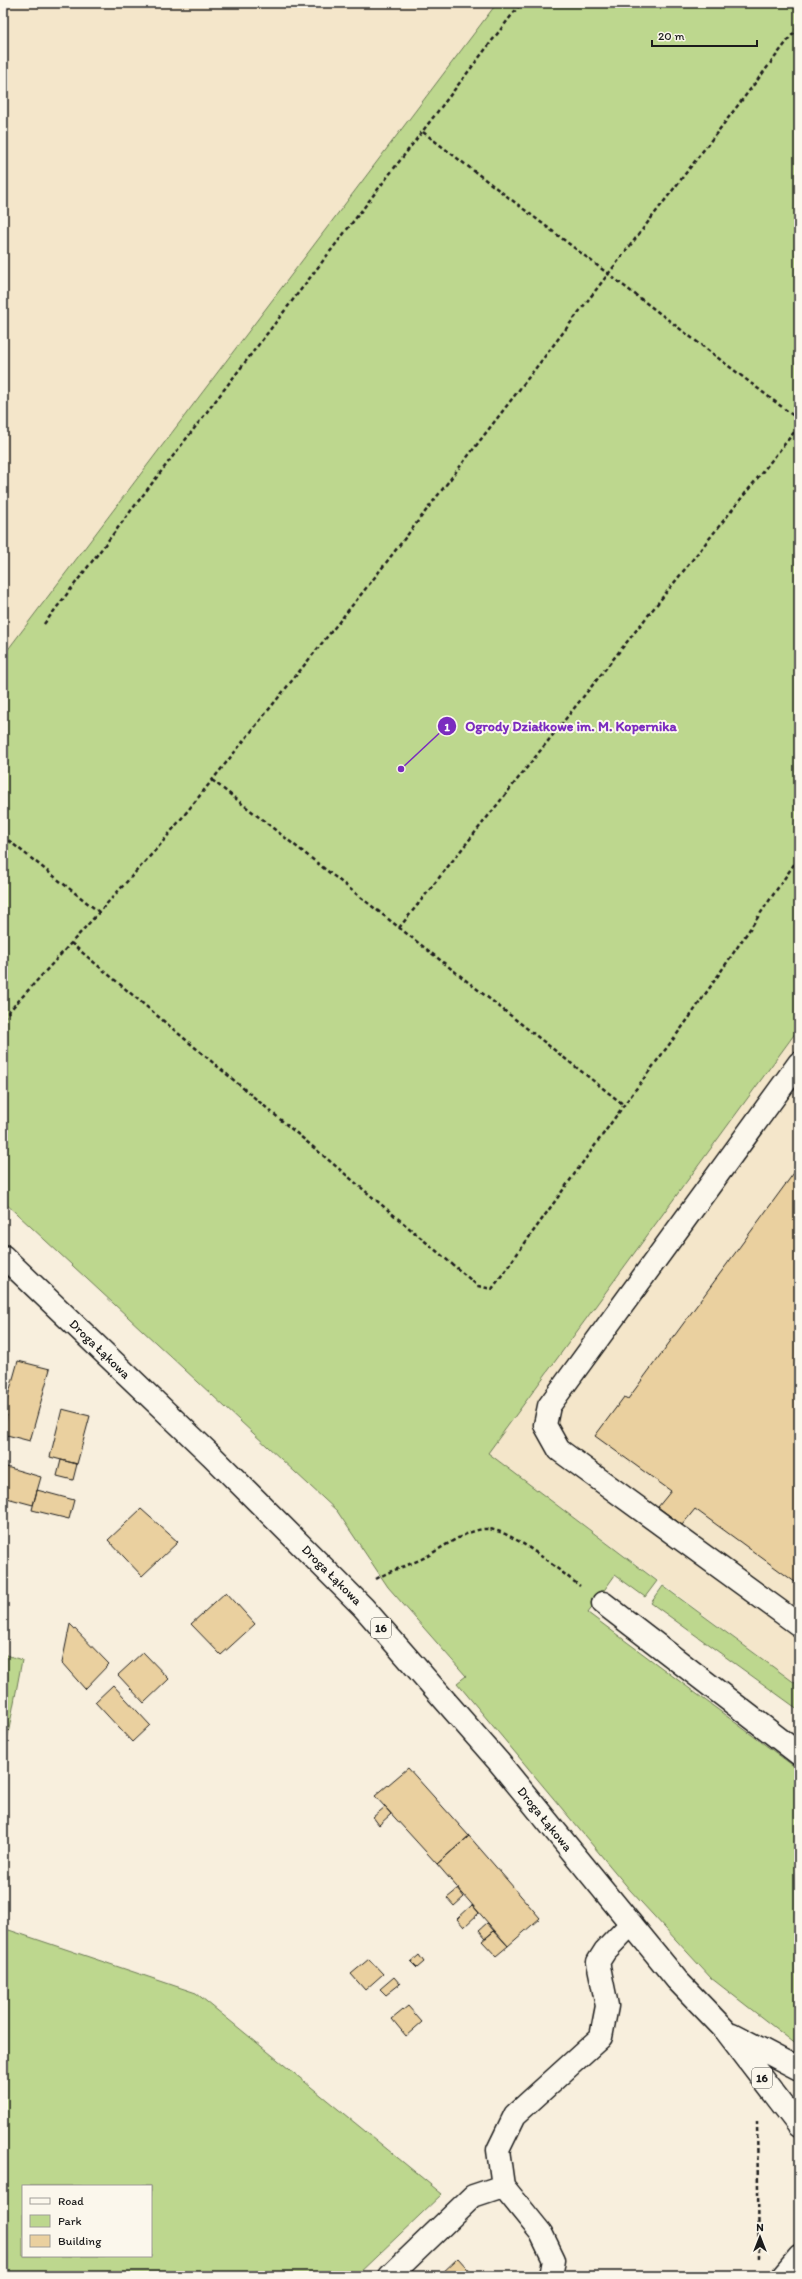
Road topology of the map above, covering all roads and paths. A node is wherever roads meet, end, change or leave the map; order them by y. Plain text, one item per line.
1 (521, 3) edge
2 (799, 26) edge
3 (424, 132) junction
4 (608, 275) junction
5 (799, 420) edge
6 (799, 426) edge
7 (44, 624) dead end
8 (212, 780) junction
9 (3, 836) edge
10 (799, 857) edge
11 (99, 912) junction
12 (399, 928) junction
13 (71, 943) junction
14 (3, 1018) edge
15 (799, 1063) edge
16 (624, 1105) junction
17 (3, 1256) edge
18 (374, 1580) dead end
19 (603, 1603) joint
20 (799, 1625) edge
21 (799, 1754) edge
22 (631, 1924) junction
23 (726, 2031) junction
24 (799, 2069) edge
25 (757, 2120) dead end
26 (799, 2126) edge
27 (503, 2186) junction
28 (799, 2256) edge
29 (759, 2259) dead end
30 (390, 2276) edge
31 (551, 2276) edge
32 (783, 2276) edge

1 - 3 path
2 - 4 path
3 - 4 path
3 - 7 path
4 - 5 path
4 - 8 path
6 - 12 path
8 - 11 path
8 - 12 path
9 - 11 path
10 - 16 path
11 - 13 path
12 - 16 path
13 - 14 path
13 - 16 path
15 - 20 main road
17 - 22 main road, Droga Łąkowa / 16
18 - 19 path
19 - 21 main road
22 - 23 main road, Droga Łąkowa / 16
22 - 27 main road
23 - 24 main road, Droga Łąkowa / 16
23 - 26 main road, Droga Łąkowa / 16
25 - 29 path
27 - 30 main road
27 - 31 main road
28 - 32 main road

